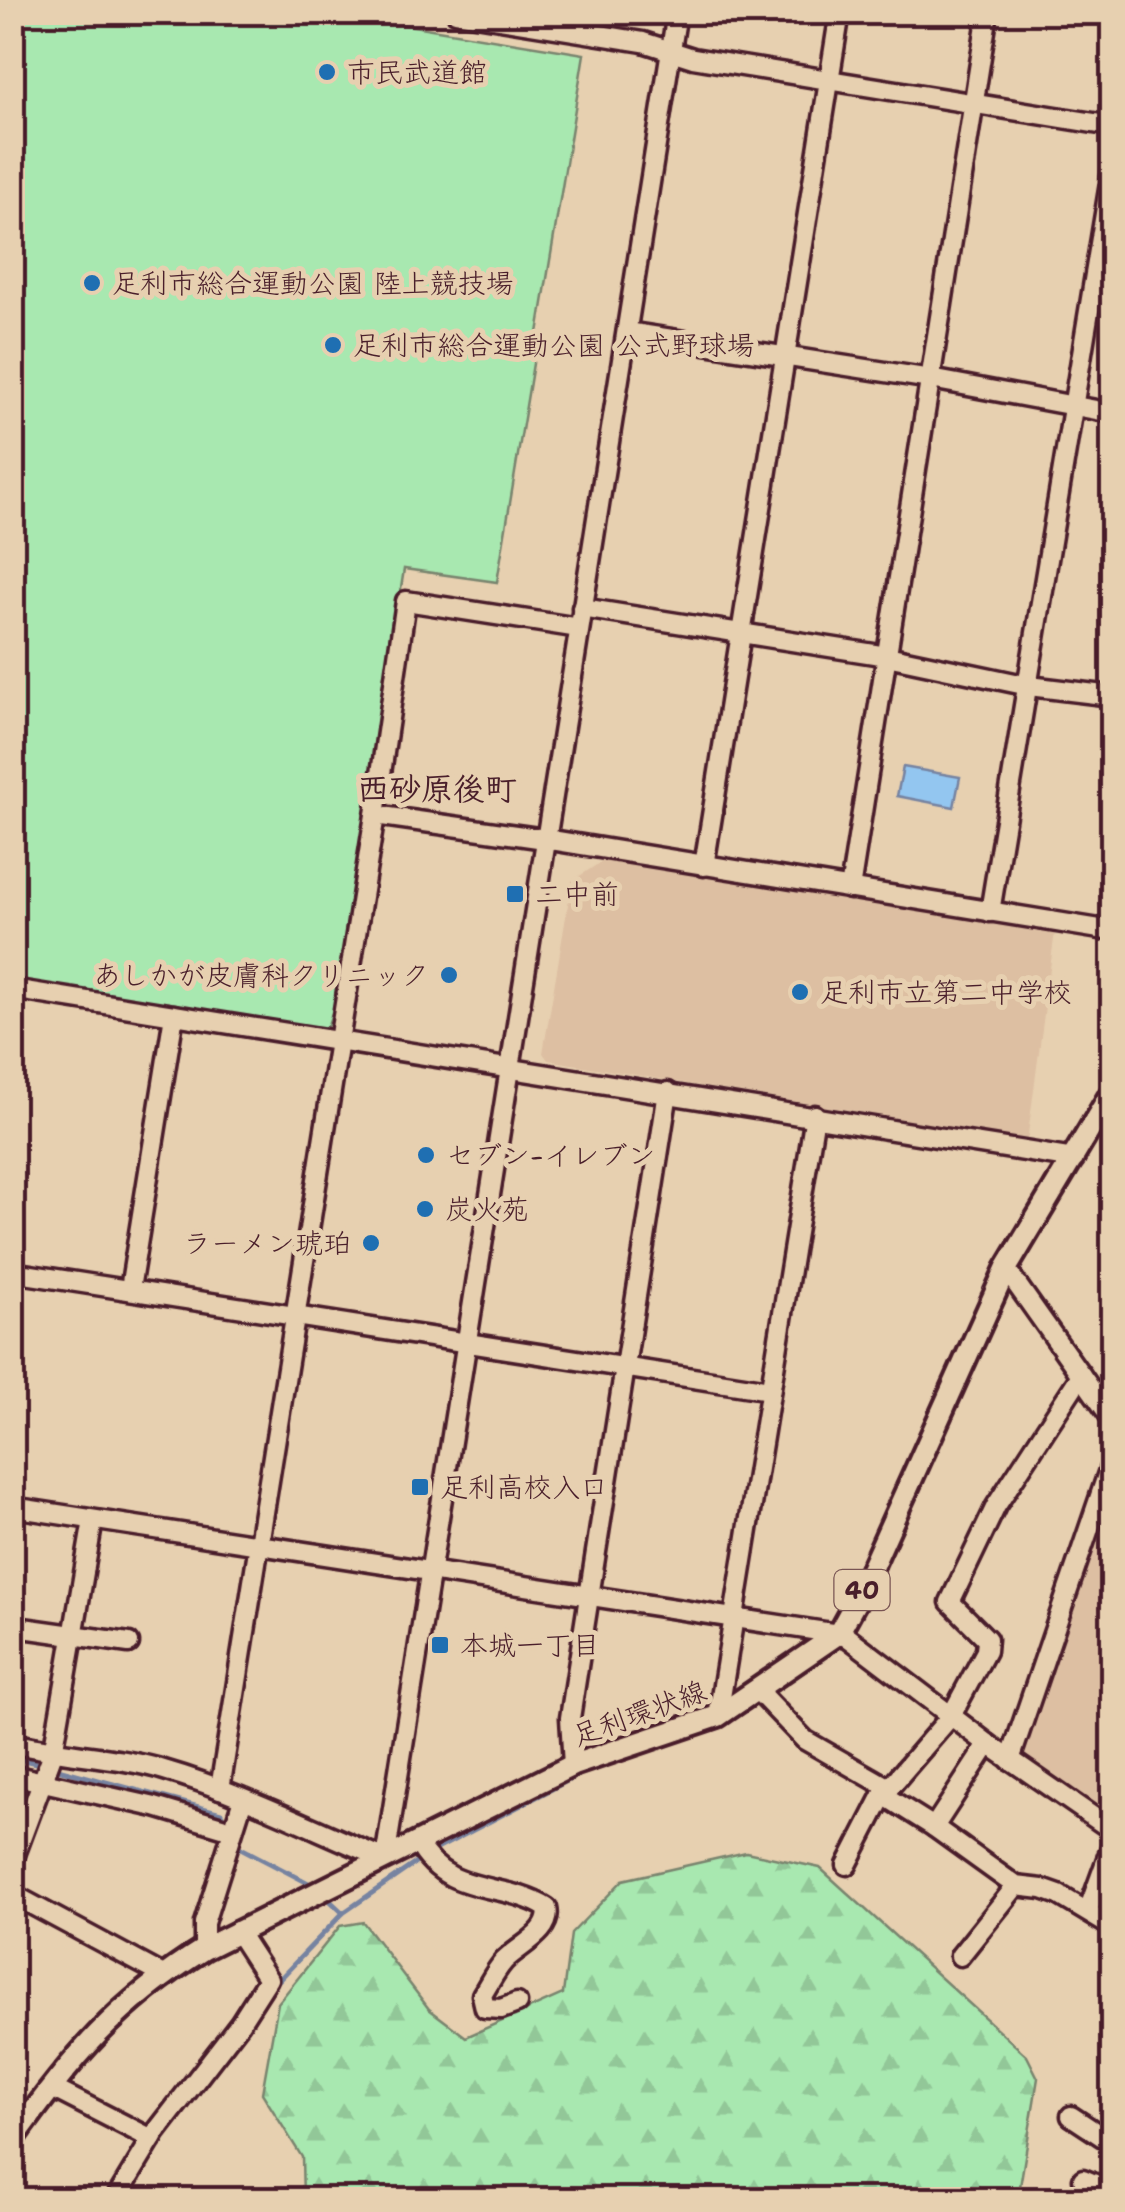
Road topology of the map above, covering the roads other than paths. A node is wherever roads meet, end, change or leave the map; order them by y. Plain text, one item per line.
1 (456, 12) edge
2 (677, 12) edge
3 (840, 12) edge
4 (988, 12) edge
5 (671, 50) junction
6 (829, 80) junction
7 (974, 102) junction
8 (1112, 126) edge
9 (1112, 171) edge
10 (626, 332) junction
11 (785, 356) junction
12 (931, 379) junction
13 (1076, 407) junction
14 (1112, 413) edge
15 (582, 608) junction
16 (578, 628) junction
17 (740, 632) junction
18 (886, 656) junction
19 (1029, 686) junction
20 (1112, 696) edge
21 (375, 815) junction
22 (544, 839) junction
23 (704, 866) junction
24 (850, 889) junction
25 (990, 912) junction
26 (1112, 931) edge
27 (12, 989) edge
28 (174, 1015) junction
29 (340, 1040) junction
30 (509, 1068) junction
31 (668, 1092) junction
32 (1112, 1092) edge
33 (815, 1115) junction
34 (1074, 1159) junction
35 (12, 1272) edge
36 (1011, 1274) junction
37 (130, 1289) junction
38 (296, 1314) junction
39 (466, 1340) junction
40 (625, 1366) junction
41 (1081, 1375) junction
42 (770, 1390) junction
43 (1112, 1418) edge
44 (1112, 1461) edge
45 (14, 1513) edge
46 (92, 1520) junction
47 (260, 1546) junction
48 (428, 1572) junction
49 (588, 1596) junction
50 (733, 1618) junction
51 (23, 1628) dead end
52 (73, 1636) junction
53 (845, 1636) junction
54 (129, 1642) dead end
55 (761, 1696) junction
56 (718, 1716) junction
57 (952, 1716) junction
58 (12, 1743) edge
59 (988, 1744) junction
60 (53, 1753) junction
61 (1010, 1760) junction
62 (573, 1766) junction
63 (12, 1775) edge
64 (40, 1782) junction
65 (220, 1789) junction
66 (886, 1792) junction
67 (243, 1800) junction
68 (934, 1827) junction
69 (232, 1830) junction
70 (1112, 1830) edge
71 (1112, 1845) edge
72 (424, 1852) junction
73 (385, 1860) junction
74 (12, 1863) edge
75 (847, 1864) dead end
76 (1016, 1886) junction
77 (12, 1894) edge
78 (1088, 1911) junction
79 (1112, 1927) edge
80 (238, 1931) junction
81 (204, 1949) junction
82 (960, 1956) dead end
83 (163, 1975) junction
84 (517, 2003) dead end
85 (52, 2088) junction
86 (1071, 2116) dead end
87 (152, 2140) junction
88 (12, 2141) edge
89 (1112, 2143) edge
90 (1083, 2180) dead end
91 (1112, 2191) edge
92 (115, 2200) edge

1 - 5 street
2 - 5 street
3 - 6 street
4 - 7 street
5 - 6 street
5 - 10 street
6 - 7 street
6 - 11 street
7 - 8 street
7 - 12 street
9 - 13 street
10 - 11 street
10 - 15 street
11 - 12 street
11 - 17 street
12 - 13 street
12 - 18 street
13 - 14 street
13 - 19 street
15 - 16 street
15 - 17 street
16 - 21 street
16 - 22 street
17 - 18 street
17 - 23 street
18 - 19 street
18 - 24 street
19 - 20 street
19 - 25 street
21 - 22 street
21 - 29 street
22 - 23 street
22 - 30 street
23 - 24 street
24 - 25 street
25 - 26 street
27 - 28 street
28 - 29 street
28 - 37 street
29 - 30 street
29 - 38 street
30 - 31 street
30 - 39 street
31 - 33 street
31 - 40 street
32 - 34 main road, 足利環状線 / 40
33 - 34 street
33 - 42 street
34 - 36 main road, 足利環状線 / 40
35 - 37 street
36 - 41 street
36 - 53 main road, 足利環状線 / 40
37 - 38 street
38 - 39 street
38 - 47 street
39 - 40 street
39 - 48 street
40 - 42 street
40 - 49 street
41 - 43 street
41 - 57 street
42 - 50 street
44 - 61 street
45 - 46 street
46 - 47 street
46 - 52 street
47 - 48 street
47 - 65 street
48 - 49 street
48 - 73 street
49 - 50 street
49 - 62 street
50 - 53 street
50 - 56 street
51 - 52 street
52 - 54 street
52 - 60 street
53 - 55 main road, 足利環状線 / 40
53 - 57 street
55 - 56 main road, 足利環状線 / 40
55 - 66 street
56 - 62 main road, 足利環状線 / 40
57 - 59 street
57 - 66 street
58 - 60 street
59 - 61 street
59 - 68 street
60 - 64 street
60 - 65 street
61 - 70 street
62 - 72 main road, 足利環状線 / 40
63 - 64 street
64 - 69 street
64 - 74 street
65 - 67 street
66 - 68 street
66 - 75 street
67 - 69 street
67 - 73 street
68 - 76 street
69 - 81 street
71 - 78 street
72 - 73 main road, 足利環状線 / 40
72 - 84 street
73 - 80 main road, 足利環状線 / 40
76 - 78 street
76 - 82 street
77 - 83 street
78 - 79 street
80 - 81 main road, 足利環状線 / 40
80 - 87 street
81 - 83 main road, 足利環状線 / 40
83 - 85 main road, 足利環状線 / 40
85 - 87 street
85 - 88 main road, 足利環状線 / 40
86 - 89 street
87 - 92 street
90 - 91 street

